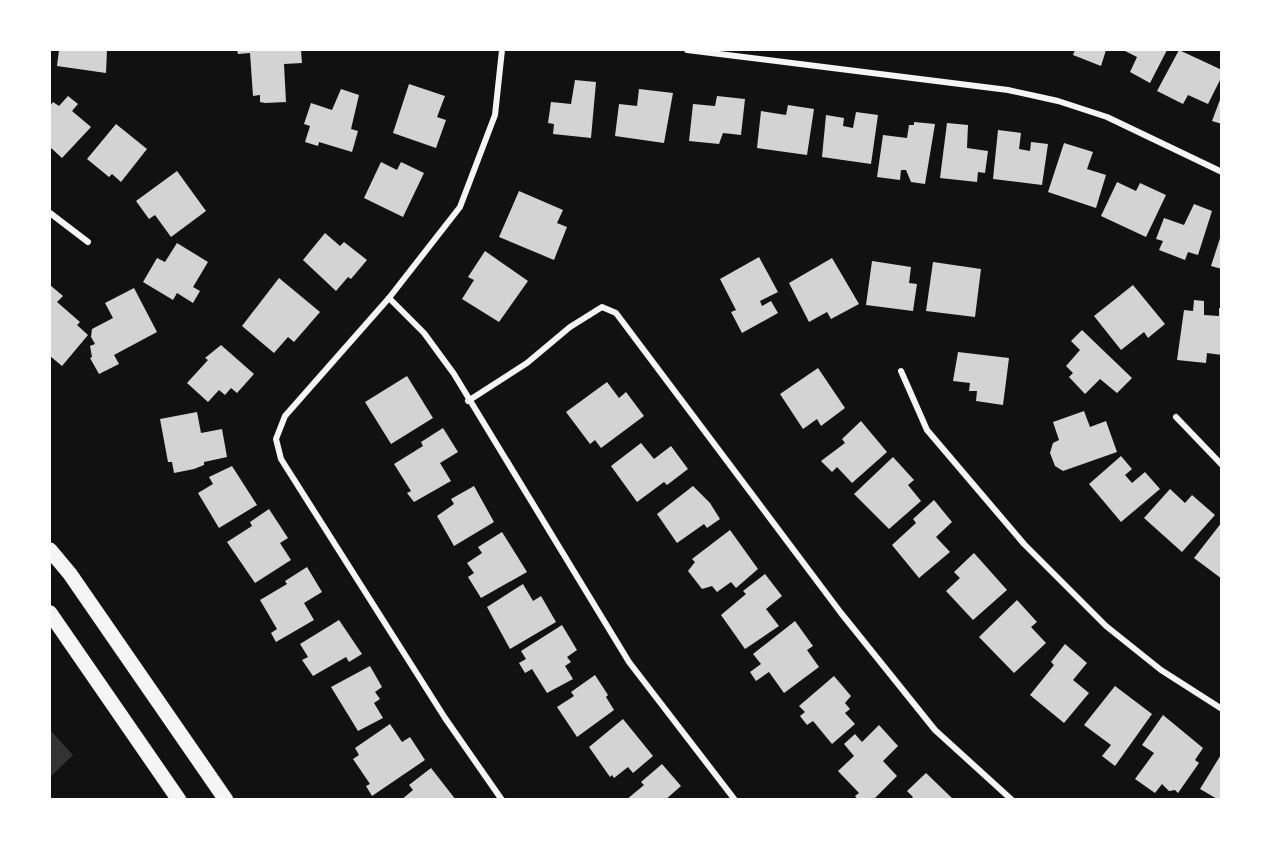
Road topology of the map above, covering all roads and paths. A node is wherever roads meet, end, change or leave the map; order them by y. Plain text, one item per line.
1 (502, 50) edge
2 (687, 50) edge
3 (1221, 172) edge
4 (50, 213) edge
5 (88, 242) dead end
6 (389, 298) junction
7 (901, 371) dead end
8 (468, 401) junction
9 (1176, 417) dead end
10 (1221, 465) edge
11 (50, 550) edge
12 (50, 613) edge
13 (1221, 709) edge
14 (179, 800) edge
15 (226, 800) edge
16 (502, 800) edge
17 (735, 800) edge
18 (1012, 800) edge

1 - 6 street
2 - 3 street
4 - 5 street
6 - 8 street
6 - 16 street
7 - 13 street
8 - 17 street
8 - 18 street
9 - 10 street
11 - 15 main road
12 - 14 main road

